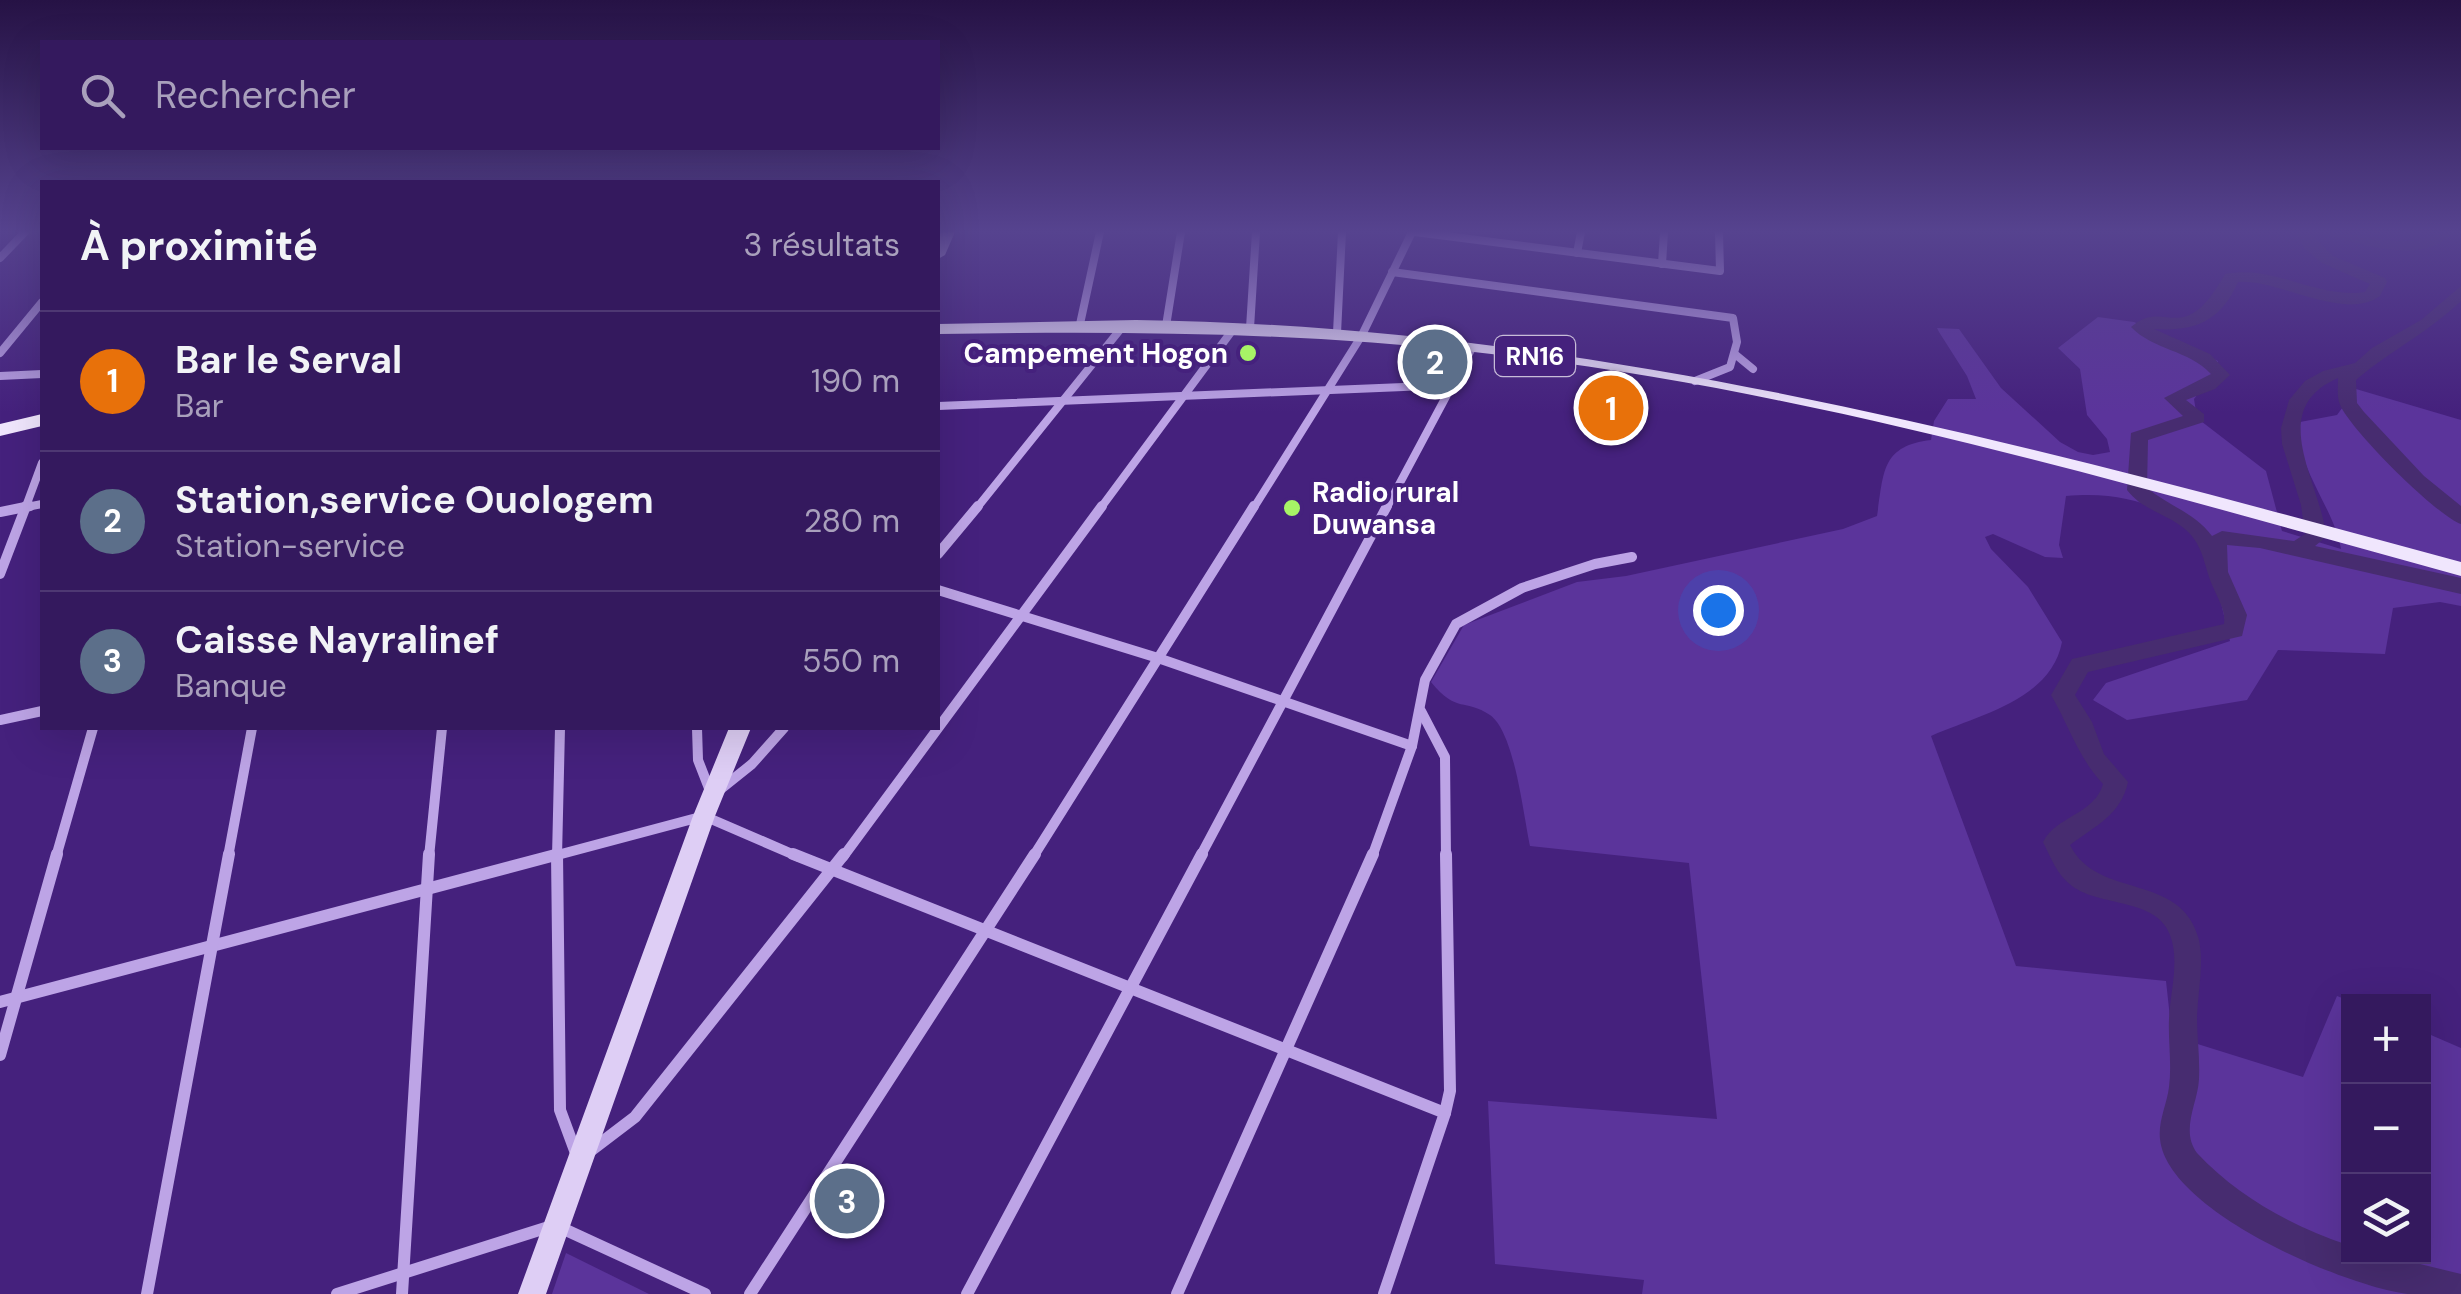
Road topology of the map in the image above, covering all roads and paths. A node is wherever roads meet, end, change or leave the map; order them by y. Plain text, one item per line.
1 (1087, 292) edge
2 (1171, 292) edge
3 (1247, 292) edge
4 (1339, 292) edge
5 (1382, 292) edge
6 (1549, 292) edge
7 (40, 304) edge
8 (1080, 324) junction
9 (1124, 325) junction
10 (1166, 326) junction
11 (1242, 328) junction
12 (940, 329) edge
13 (1337, 333) junction
14 (1362, 336) junction
15 (1472, 348) junction
16 (0, 352) edge
17 (1736, 355) junction
18 (1753, 369) dead end
19 (40, 374) edge
20 (0, 376) edge
21 (1695, 381) junction
22 (1452, 386) junction
23 (1326, 390) junction
24 (1184, 397) junction
25 (1066, 402) junction
26 (940, 406) edge
27 (40, 418) edge
28 (0, 430) edge
29 (40, 468) edge
30 (40, 504) edge
31 (26, 507) junction
32 (0, 512) edge
33 (940, 552) edge
34 (1632, 556) dead end
35 (2461, 568) edge
36 (0, 574) edge
37 (940, 591) edge
38 (1021, 617) junction
39 (1158, 658) junction
40 (1282, 704) junction
41 (40, 711) edge
42 (1422, 711) junction
43 (0, 720) edge
44 (940, 725) edge
45 (92, 730) edge
46 (252, 730) edge
47 (442, 730) edge
48 (560, 730) edge
49 (697, 730) edge
50 (739, 730) edge
51 (782, 730) edge
52 (937, 730) edge
53 (1412, 746) junction
54 (708, 806) junction
55 (556, 858) junction
56 (832, 870) junction
57 (424, 891) junction
58 (986, 932) junction
59 (214, 946) junction
60 (1130, 990) junction
61 (16, 998) junction
62 (0, 1002) edge
63 (1284, 1050) junction
64 (0, 1055) edge
65 (1445, 1112) junction
66 (578, 1160) junction
67 (555, 1225) junction
68 (404, 1273) junction
69 (147, 1294) edge
70 (337, 1294) edge
71 (402, 1294) edge
72 (532, 1294) edge
73 (706, 1294) edge
74 (750, 1294) edge
75 (967, 1294) edge
76 (1177, 1294) edge
77 (1384, 1294) edge

1 - 8 street
2 - 10 street
3 - 11 street
4 - 13 street
5 - 14 street
6 - 17 street
7 - 16 street
8 - 9 main road, RN16
8 - 12 main road, RN16
9 - 10 main road, RN16
9 - 25 street
10 - 11 main road, RN16
11 - 13 main road, RN16
11 - 24 street
13 - 14 main road, RN16
14 - 15 main road, RN16
14 - 23 street
15 - 21 main road, RN16
15 - 22 street
17 - 18 street
17 - 21 street
19 - 20 street
21 - 35 main road, RN16
22 - 23 street
22 - 40 street
23 - 24 street
23 - 39 street
24 - 25 street
24 - 38 street
25 - 26 street
25 - 33 street
27 - 28 main road
29 - 31 street
30 - 31 street
31 - 32 street
31 - 36 street
34 - 42 street
37 - 38 street
38 - 39 street
38 - 44 street
39 - 40 street
39 - 58 street
40 - 53 street
40 - 60 street
41 - 43 street
42 - 53 street
42 - 65 street
45 - 61 street
46 - 59 street
47 - 57 street
48 - 55 street
49 - 54 street
50 - 54 main road
51 - 54 street
52 - 56 street
53 - 63 street
54 - 55 street
54 - 56 street
54 - 66 main road
55 - 57 street
55 - 66 street
56 - 58 street
56 - 66 street
57 - 59 street
57 - 68 street
58 - 60 street
58 - 74 street
59 - 61 street
59 - 69 street
60 - 63 street
60 - 75 street
61 - 62 street
61 - 64 street
63 - 65 street
63 - 76 street
65 - 77 street
66 - 67 main road
67 - 68 street
67 - 72 main road
67 - 73 street
68 - 70 street
68 - 71 street

